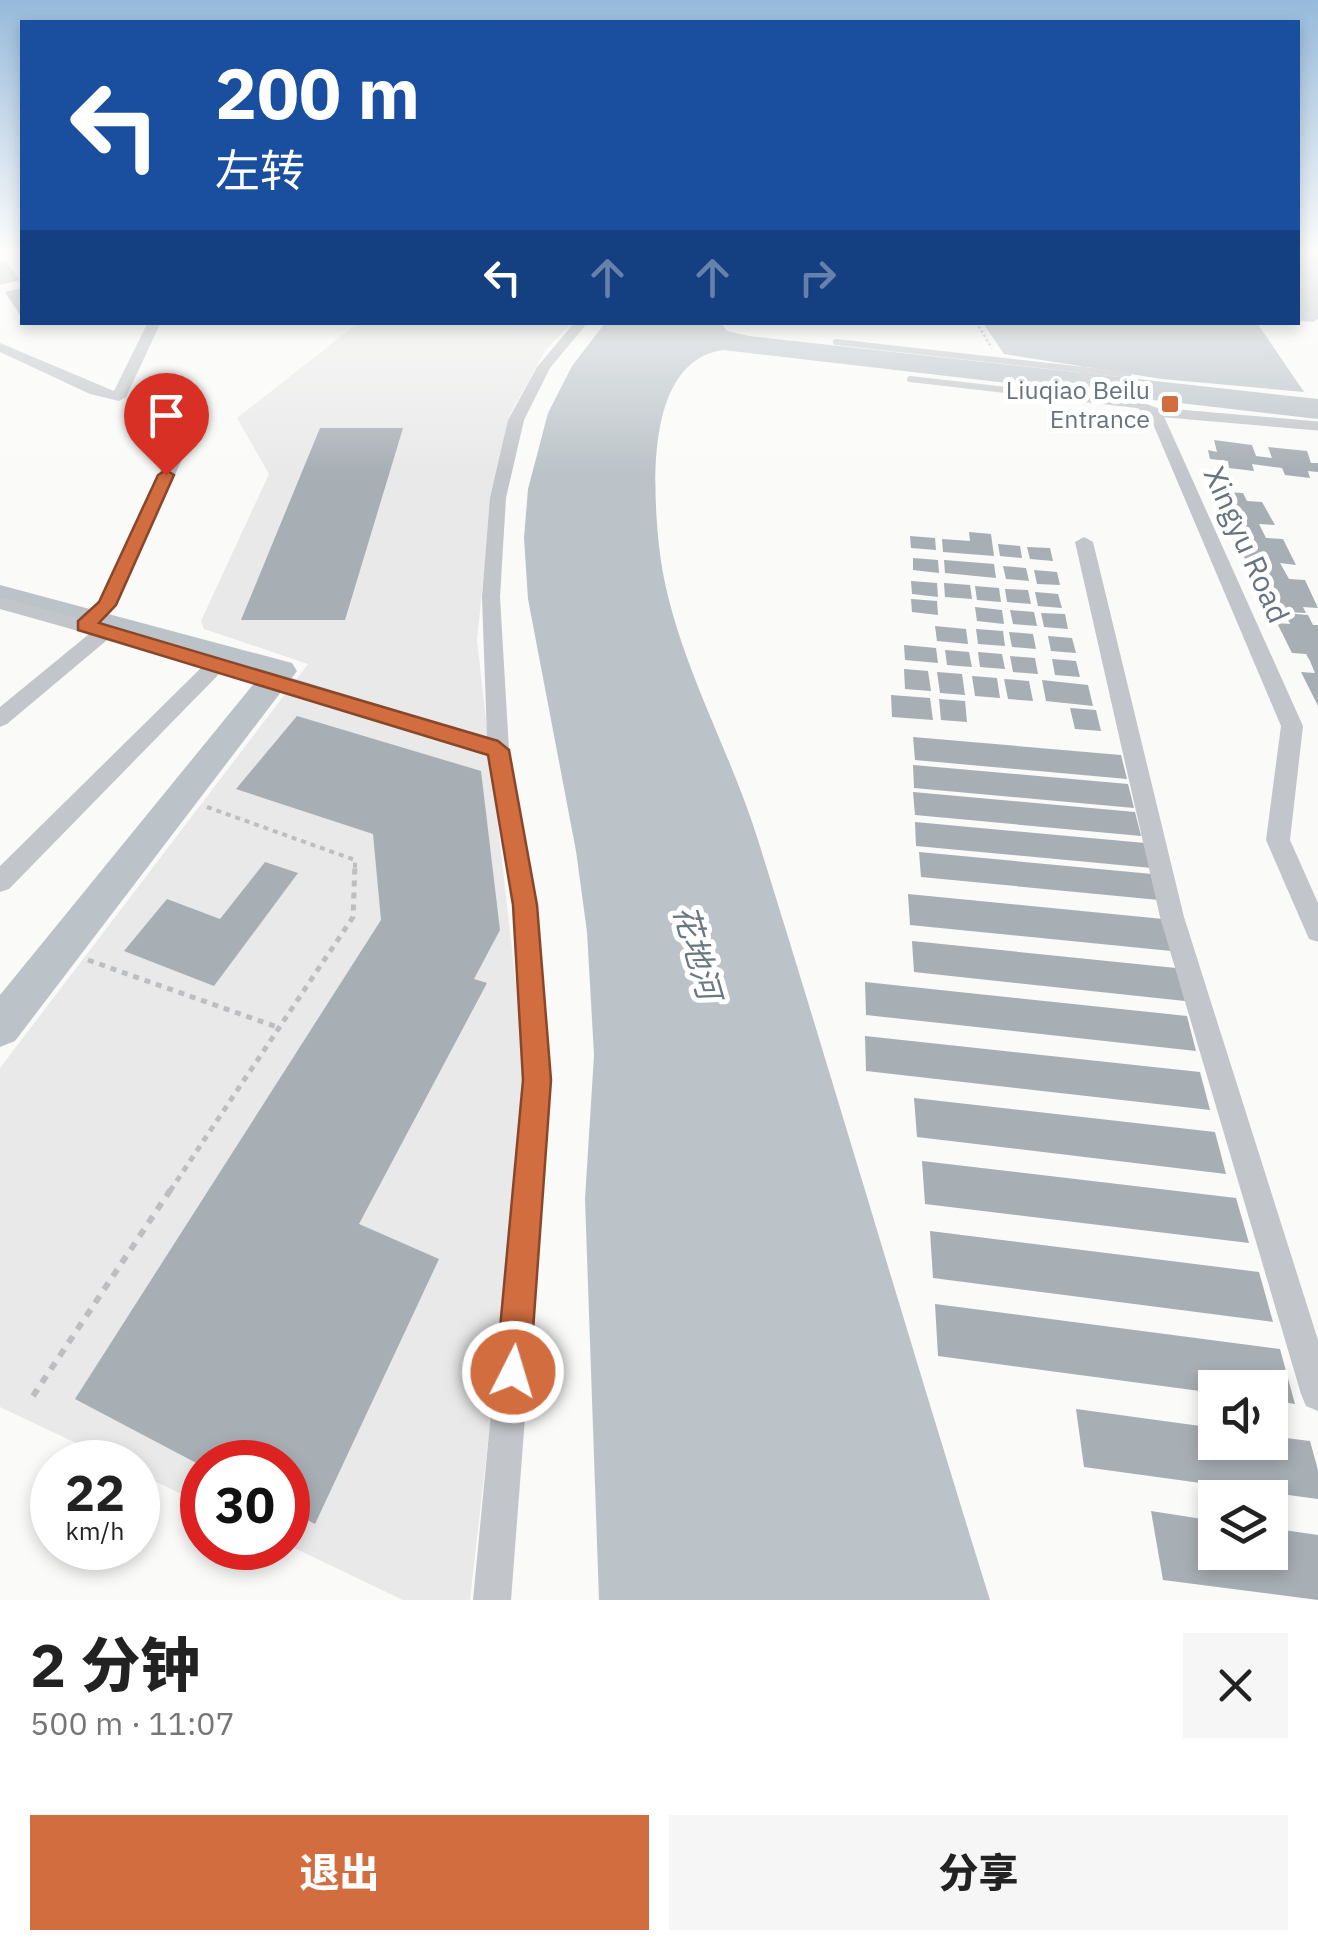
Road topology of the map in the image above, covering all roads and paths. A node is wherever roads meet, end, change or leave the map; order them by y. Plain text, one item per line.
1 (154, 325) edge
2 (579, 325) edge
3 (978, 325) edge
4 (836, 342) dead end
5 (0, 347) edge
6 (998, 358) junction
7 (1083, 369) junction
8 (910, 379) dead end
9 (1092, 400) junction
10 (1146, 409) junction
11 (1318, 426) edge
12 (180, 446) dead end
13 (1084, 542) dead end
14 (0, 602) edge
15 (95, 628) junction
16 (217, 664) junction
17 (0, 719) edge
18 (498, 750) junction
19 (207, 808) dead end
20 (0, 882) edge
21 (1318, 931) edge
22 (88, 960) dead end
23 (279, 1028) junction
24 (1318, 1394) edge
25 (33, 1396) dead end
26 (492, 1600) edge

1 - 5 street
2 - 18 street
3 - 6 path
4 - 6 lane
6 - 7 lane
7 - 9 lane
7 - 10 lane
8 - 9 lane
9 - 10 lane
10 - 11 lane
10 - 21 street, Xingyu Road
12 - 15 street
13 - 24 street
14 - 15 street
15 - 16 street
15 - 17 street
16 - 18 street
16 - 20 street
18 - 26 street
19 - 23 path
22 - 23 path
23 - 25 path

